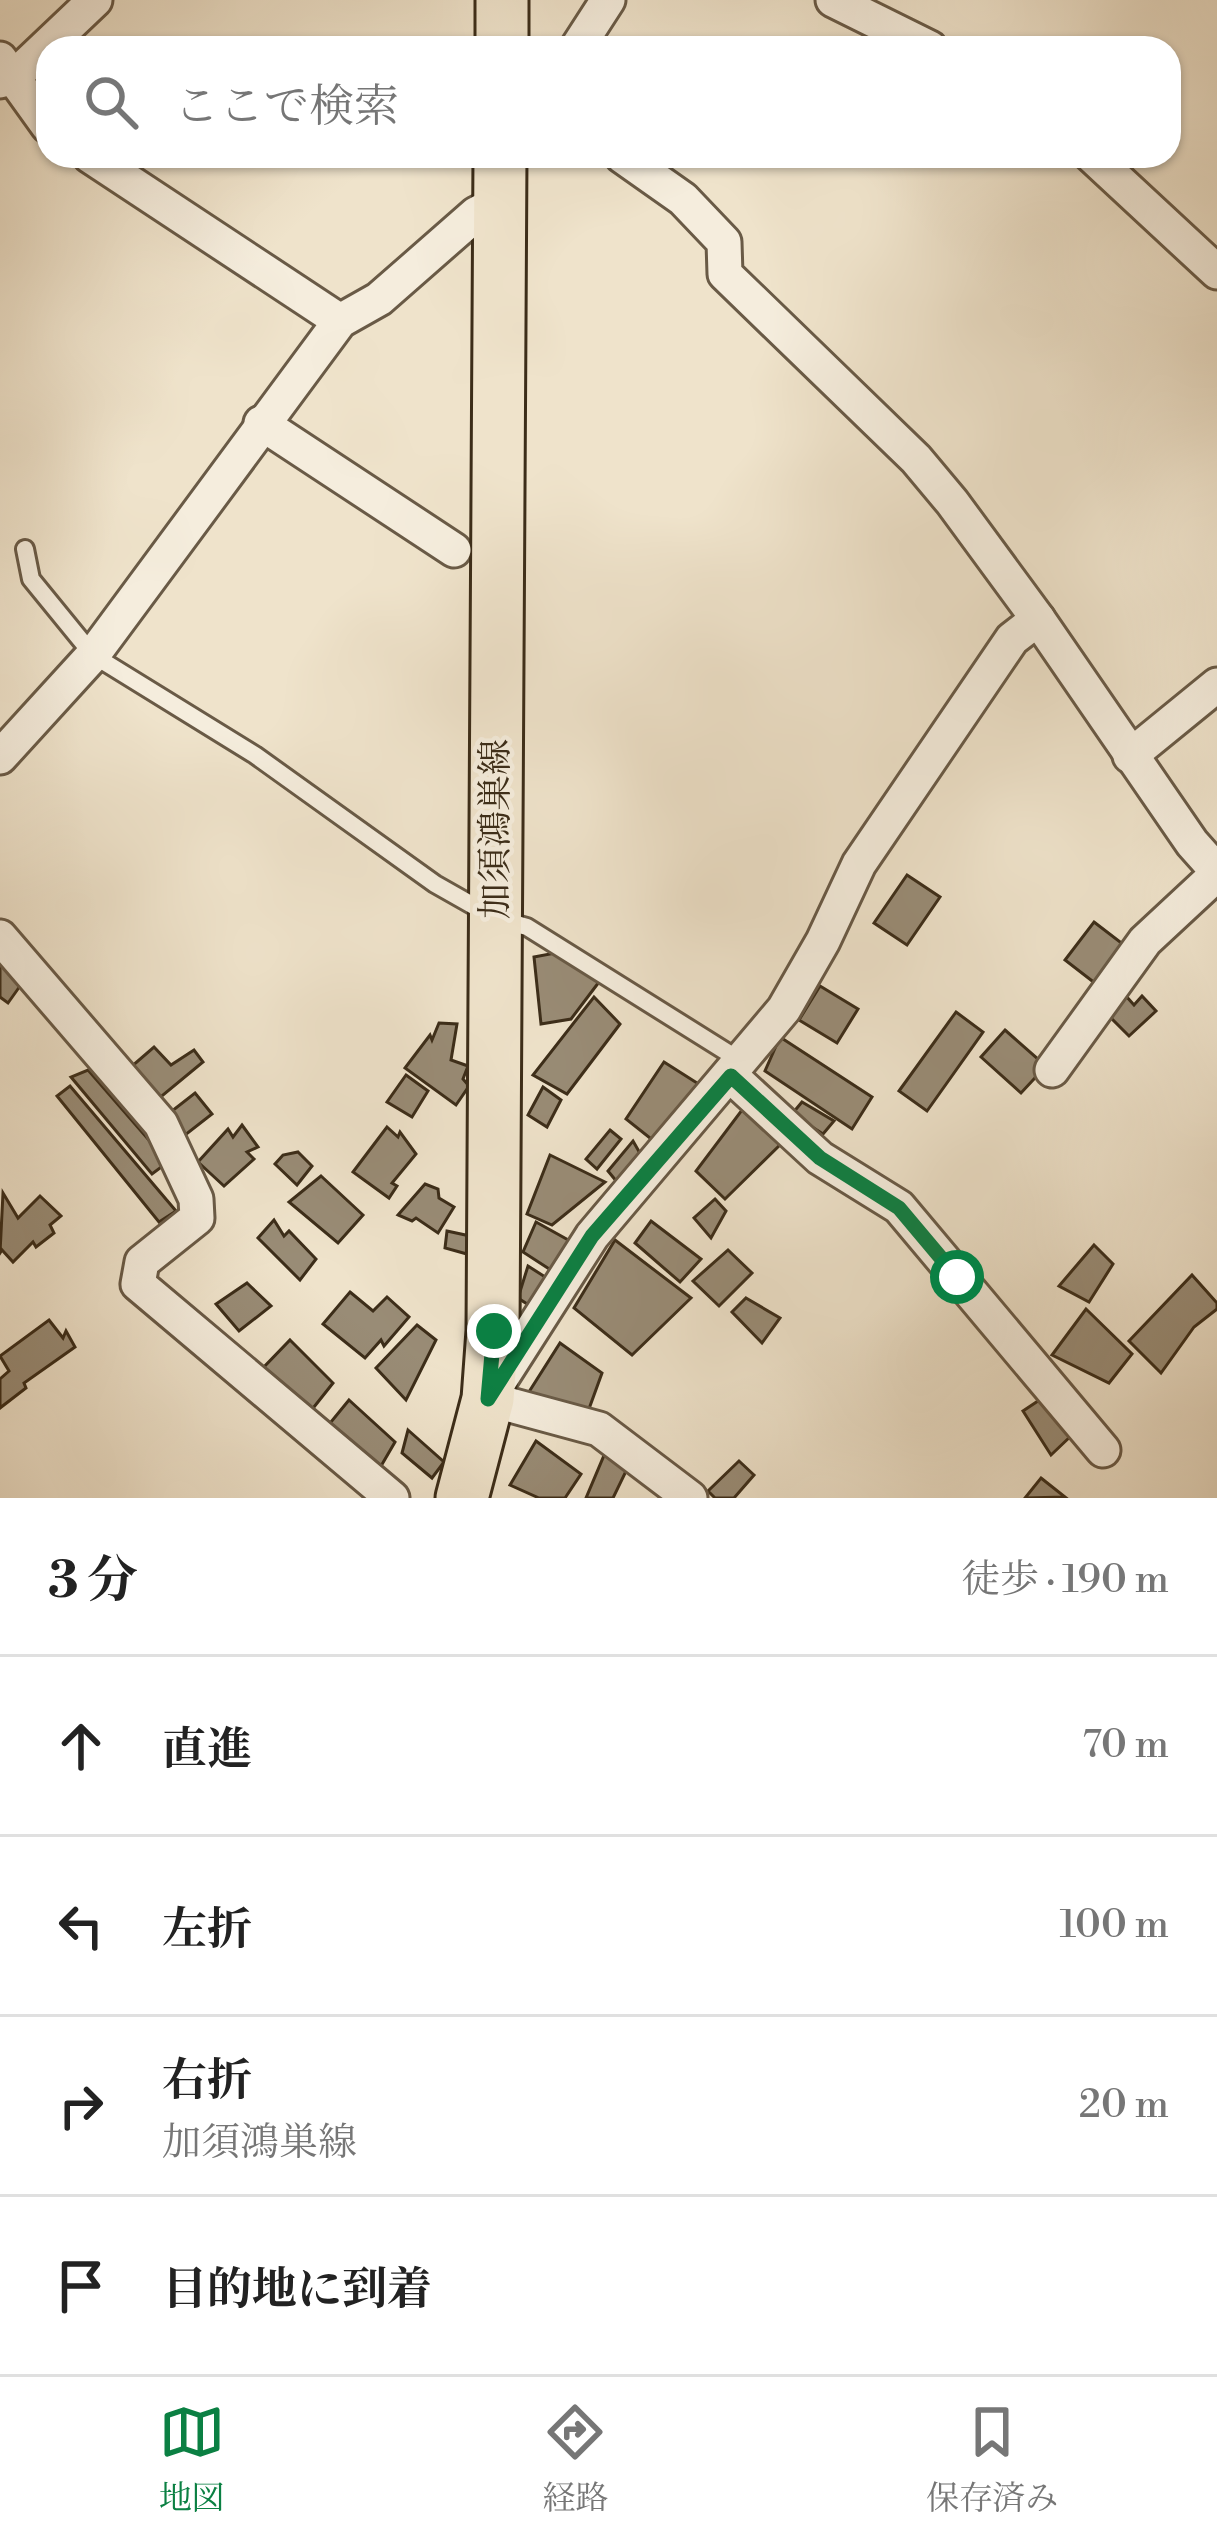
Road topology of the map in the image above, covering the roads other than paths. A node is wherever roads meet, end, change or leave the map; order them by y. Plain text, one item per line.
1 (95, 0) edge
2 (502, 0) edge
3 (608, 0) edge
4 (833, 0) edge
5 (50, 36) edge
6 (502, 36) edge
7 (585, 36) edge
8 (906, 36) edge
9 (36, 47) edge
10 (5, 72) edge
11 (36, 111) edge
12 (108, 168) edge
13 (639, 168) edge
14 (1105, 168) edge
15 (500, 179) edge
16 (1217, 272) edge
17 (340, 321) junction
18 (261, 423) junction
19 (26, 549) dead end
20 (454, 550) dead end
21 (1038, 619) junction
22 (92, 655) junction
23 (1217, 685) edge
24 (1130, 756) junction
25 (0, 757) edge
26 (1217, 873) edge
27 (495, 918) junction
28 (0, 937) edge
29 (736, 1069) junction
30 (1052, 1070) dead end
31 (488, 1399) junction
32 (1103, 1450) dead end
33 (392, 1498) edge
34 (462, 1498) edge
35 (690, 1498) edge

1 - 5 street
2 - 6 main road
3 - 7 street
4 - 8 street
9 - 10 street
10 - 11 street
12 - 17 street
13 - 21 street
14 - 16 street
15 - 17 street
15 - 27 main road, 加須鴻巣線
17 - 18 street
18 - 20 street
18 - 22 street
19 - 22 lane
21 - 24 street
21 - 29 street
22 - 25 street
22 - 27 lane
23 - 24 street
24 - 26 street
26 - 30 street
27 - 29 lane
27 - 31 main road, 加須鴻巣線
28 - 33 street
29 - 31 street
29 - 32 street
31 - 34 main road, 加須鴻巣線
31 - 35 street

